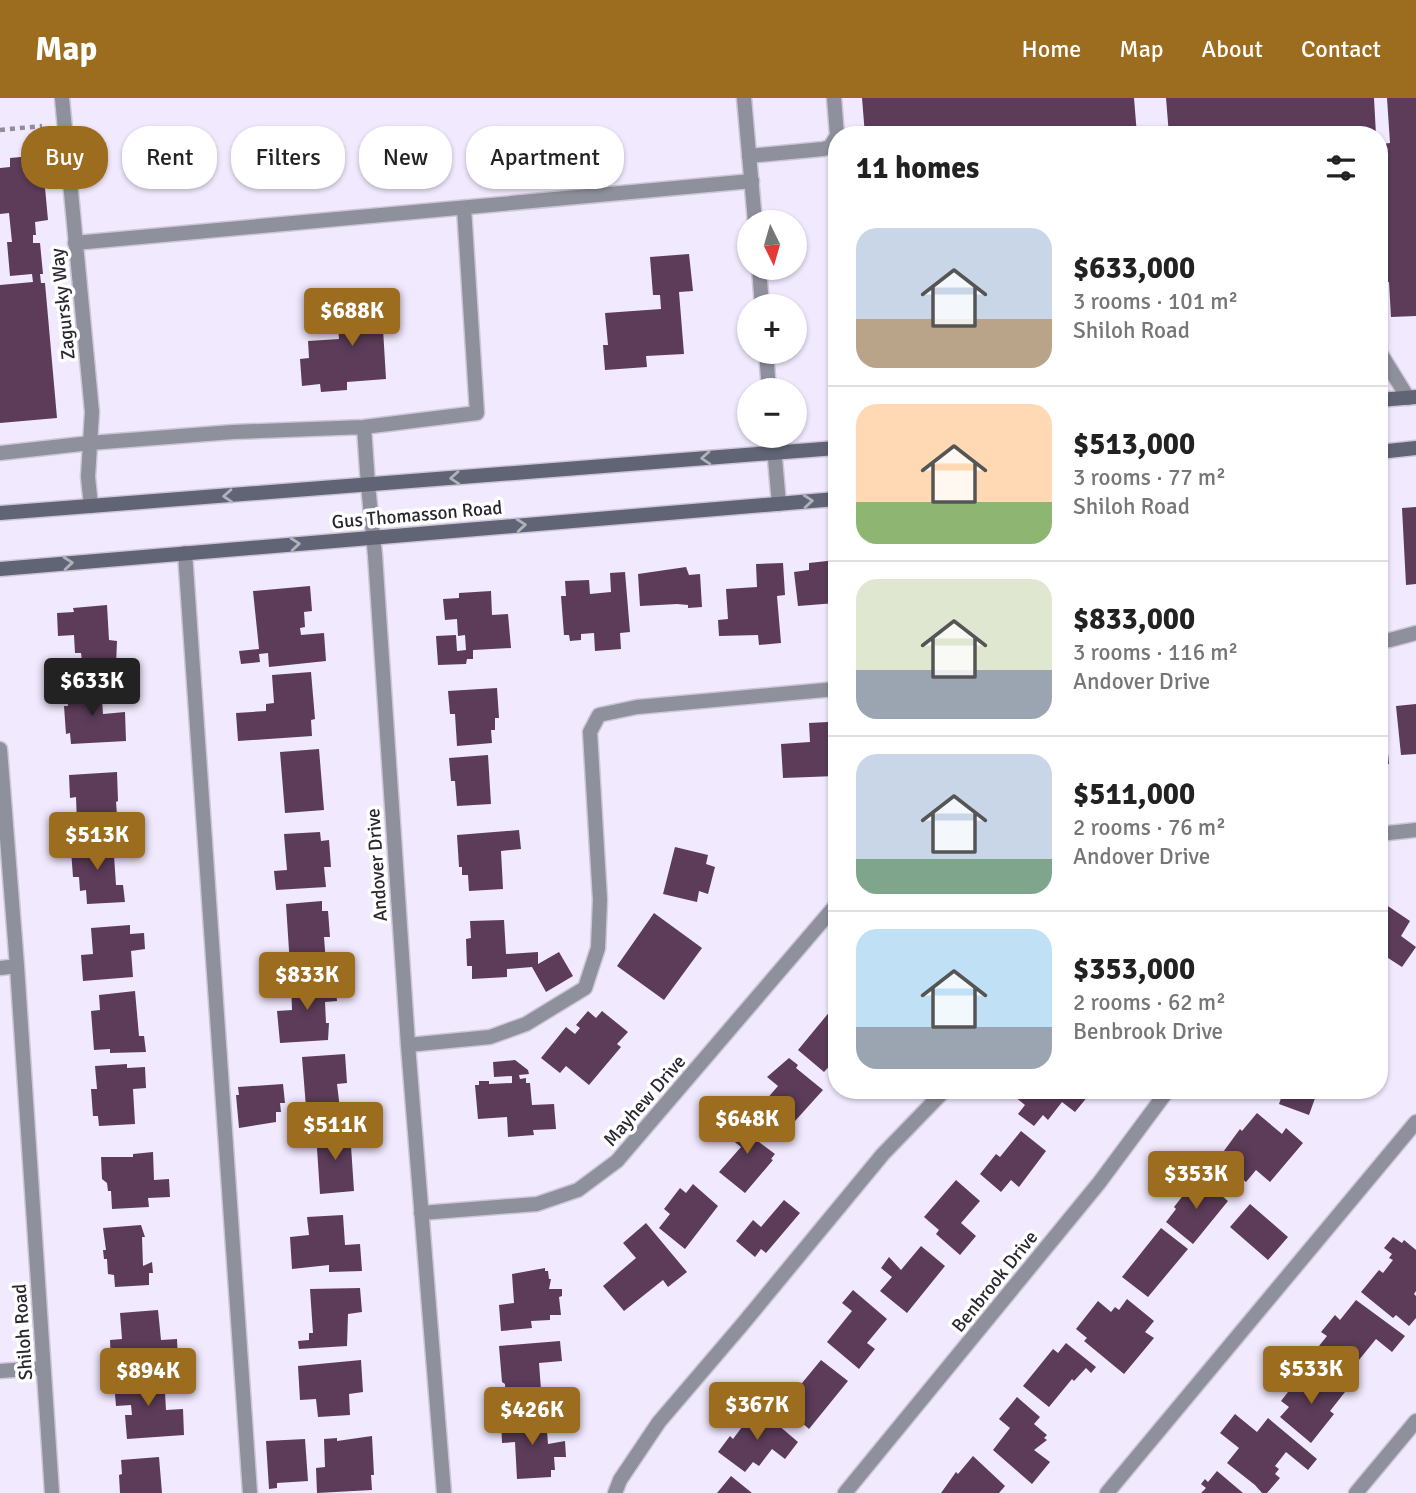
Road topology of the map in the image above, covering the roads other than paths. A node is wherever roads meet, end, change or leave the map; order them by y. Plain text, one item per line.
1 (62, 98) edge
2 (744, 98) edge
3 (834, 98) edge
4 (836, 126) edge
5 (828, 148) edge
6 (749, 156) junction
7 (752, 181) junction
8 (464, 208) junction
9 (754, 210) edge
10 (75, 243) junction
11 (1388, 364) edge
12 (1412, 397) edge
13 (1388, 399) edge
14 (364, 427) junction
15 (90, 443) junction
16 (774, 448) edge
17 (828, 449) edge
18 (1416, 449) edge
19 (1388, 451) edge
20 (0, 453) edge
21 (774, 453) junction
22 (368, 485) junction
23 (828, 500) edge
24 (779, 504) junction
25 (91, 506) junction
26 (0, 513) edge
27 (373, 537) junction
28 (186, 552) junction
29 (0, 569) edge
30 (1416, 633) edge
31 (1388, 639) edge
32 (828, 690) edge
33 (0, 749) edge
34 (1416, 830) edge
35 (1388, 833) edge
36 (828, 914) edge
37 (17, 967) junction
38 (0, 968) edge
39 (408, 1045) junction
40 (935, 1099) edge
41 (1161, 1099) edge
42 (1416, 1122) edge
43 (421, 1213) junction
44 (43, 1368) junction
45 (0, 1371) edge
46 (1416, 1421) edge
47 (52, 1493) edge
48 (250, 1493) edge
49 (444, 1493) edge
50 (615, 1493) edge
51 (845, 1493) edge
52 (1107, 1493) edge
53 (1356, 1493) edge

1 - 10 street, Zagursky Way
2 - 6 street
3 - 4 street
5 - 6 street
6 - 7 street
7 - 8 street
7 - 9 street
8 - 10 street
8 - 14 street
10 - 15 street, Zagursky Way
11 - 12 street
12 - 13 main road
14 - 15 street
14 - 22 street, Andover Drive
15 - 20 street
15 - 25 street, Zagursky Way
16 - 21 street
17 - 21 main road, Gus Thomasson Road
18 - 19 main road
21 -> 22 main road, Gus Thomasson Road
21 - 24 street
22 -> 25 main road, Gus Thomasson Road
22 - 27 street, Andover Drive
24 -> 23 main road, Gus Thomasson Road
27 -> 24 main road, Gus Thomasson Road
25 - 26 main road, Gus Thomasson Road
28 -> 27 main road, Gus Thomasson Road
27 - 39 street, Andover Drive
29 -> 28 main road, Gus Thomasson Road
28 - 48 street
30 - 31 street
32 - 39 street
33 - 37 street, Shiloh Road
34 - 35 street
36 - 43 street, Mayhew Drive
37 - 38 street
37 - 44 street, Shiloh Road
39 - 43 street, Andover Drive
40 - 50 street
41 - 51 street, Benbrook Drive
42 - 52 street
43 - 49 street, Andover Drive
44 - 45 street
44 - 47 street, Shiloh Road
46 - 53 street

